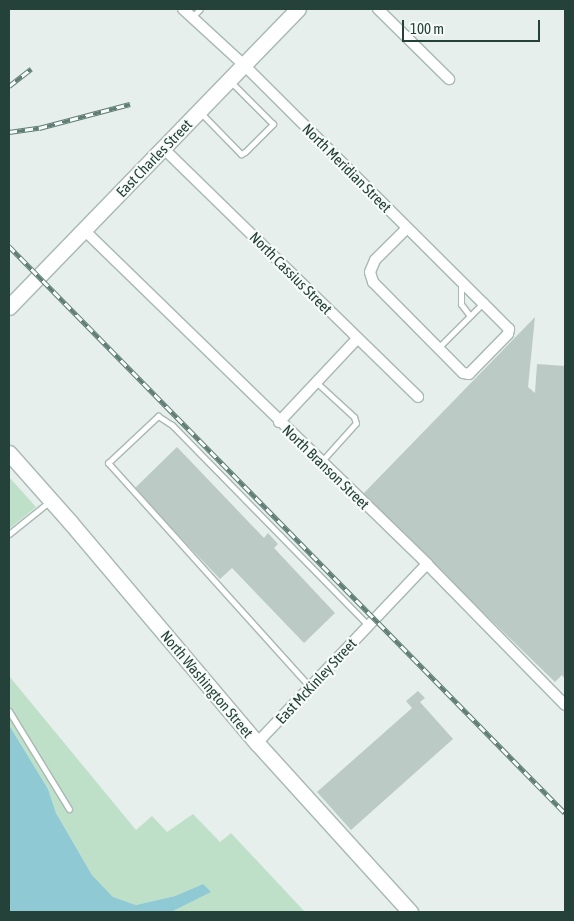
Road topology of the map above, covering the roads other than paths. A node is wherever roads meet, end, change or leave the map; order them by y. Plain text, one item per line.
1 (183, 9) edge
2 (200, 9) edge
3 (298, 9) edge
4 (378, 9) edge
5 (192, 17) junction
6 (244, 65) junction
7 (449, 79) dead end
8 (230, 80) junction
9 (200, 111) junction
10 (164, 149) junction
11 (407, 228) junction
12 (84, 230) junction
13 (461, 282) junction
14 (483, 303) junction
15 (9, 306) edge
16 (470, 316) junction
17 (358, 339) junction
18 (438, 348) junction
19 (316, 382) junction
20 (418, 397) dead end
21 (279, 422) junction
22 (9, 453) edge
23 (321, 462) junction
24 (51, 500) junction
25 (9, 534) edge
26 (427, 564) junction
27 (372, 622) junction
28 (310, 687) junction
29 (565, 705) edge
30 (9, 711) edge
31 (257, 743) junction
32 (69, 809) dead end
33 (410, 912) edge

1 - 5 street, North Meridian Street
2 - 5 lane
3 - 6 street, East Charles Street
4 - 7 street
5 - 6 street, North Meridian Street
6 - 8 street, East Charles Street
6 - 11 street, North Meridian Street
8 - 9 street, East Charles Street
8 - 9 lane
9 - 10 street, East Charles Street
10 - 12 street, East Charles Street
10 - 17 street, North Cassius Street
11 - 13 street, North Meridian Street
11 - 18 street
12 - 15 street, East Charles Street
12 - 21 street, North Branson Street
13 - 14 street, North Meridian Street
13 - 16 lane
14 - 16 lane
14 - 18 street, North Meridian Street
16 - 18 lane
17 - 19 street
17 - 20 street, North Cassius Street
19 - 21 street
19 - 23 lane
21 - 23 street, North Branson Street
22 - 24 street, North Washington Street
23 - 26 street, North Branson Street
24 - 25 lane
24 - 31 street, North Washington Street
26 - 27 street, East McKinley Street
26 - 29 street, North Branson Street
27 - 28 street, East McKinley Street
27 - 28 lane
28 - 31 street, East McKinley Street
30 - 32 lane
31 - 33 street, North Washington Street

